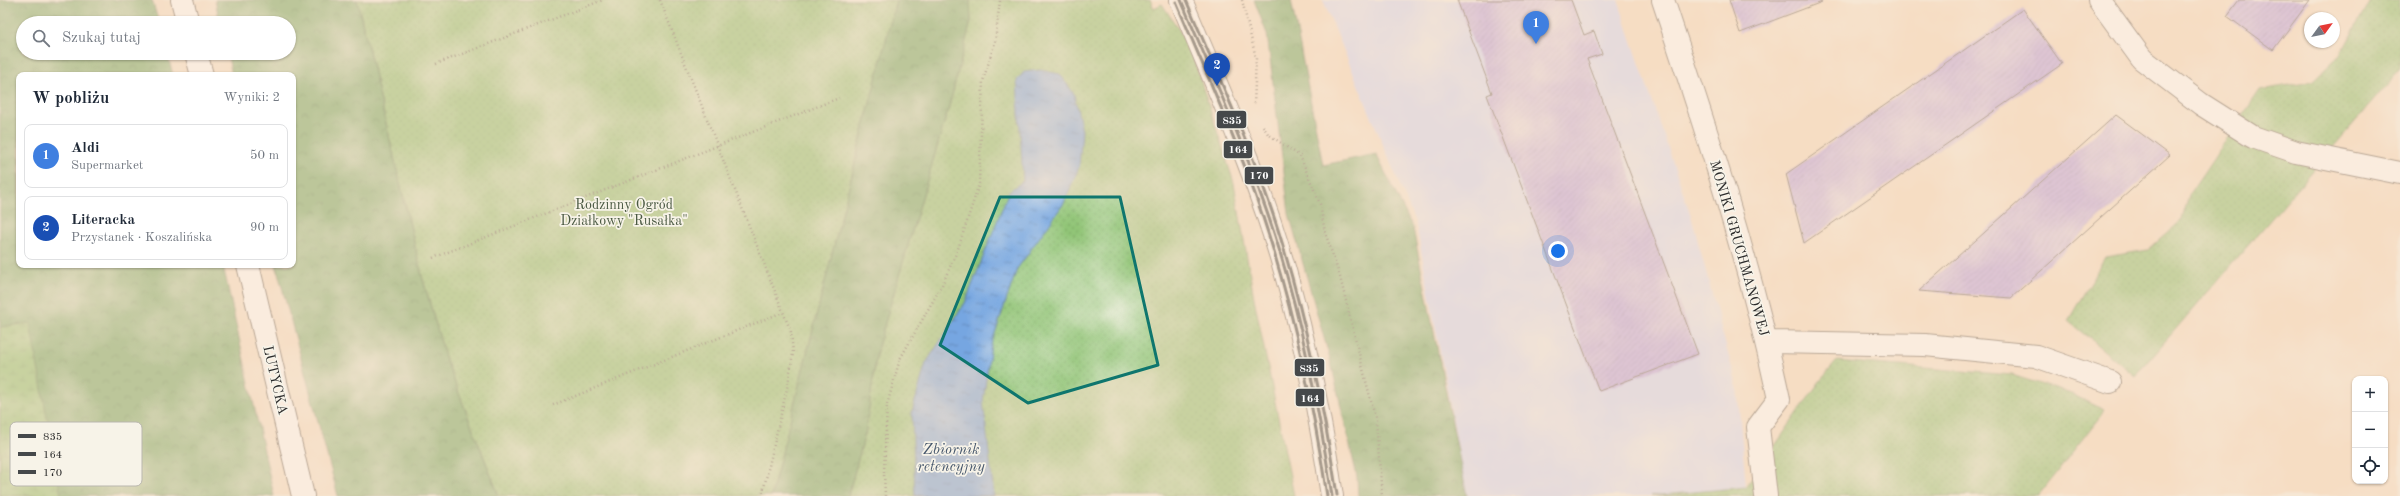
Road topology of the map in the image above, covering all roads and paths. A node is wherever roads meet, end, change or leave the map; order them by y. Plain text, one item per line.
1 (182, 0) edge
2 (187, 0) edge
3 (603, 0) edge
4 (660, 0) edge
5 (1000, 0) edge
6 (1181, 0) edge
7 (1242, 0) edge
8 (1663, 0) edge
9 (2099, 0) edge
10 (187, 16) edge
11 (188, 16) edge
12 (198, 60) edge
13 (436, 64) dead end
14 (201, 72) edge
15 (839, 98) dead end
16 (1254, 110) dead end
17 (1261, 122) dead end
18 (717, 147) junction
19 (2400, 173) edge
20 (433, 258) dead end
21 (249, 268) edge
22 (783, 312) junction
23 (1767, 342) junction
24 (2110, 382) dead end
25 (553, 405) dead end
26 (303, 496) edge
27 (762, 496) edge
28 (885, 496) edge
29 (1332, 496) edge
30 (1382, 496) edge
31 (1766, 496) edge

1 - 10 street
2 - 11 street
3 - 13 path
4 - 18 path
5 - 28 path
6 - 29 street
7 - 16 path
8 - 23 street, MONIKI GRUCHMANOWEJ
9 - 19 street
12 - 14 street
15 - 18 path
17 - 30 path
18 - 20 path
18 - 22 path
21 - 26 street, LUTYCKA
22 - 25 path
22 - 27 path
23 - 24 street
23 - 31 street, MONIKI GRUCHMANOWEJ

